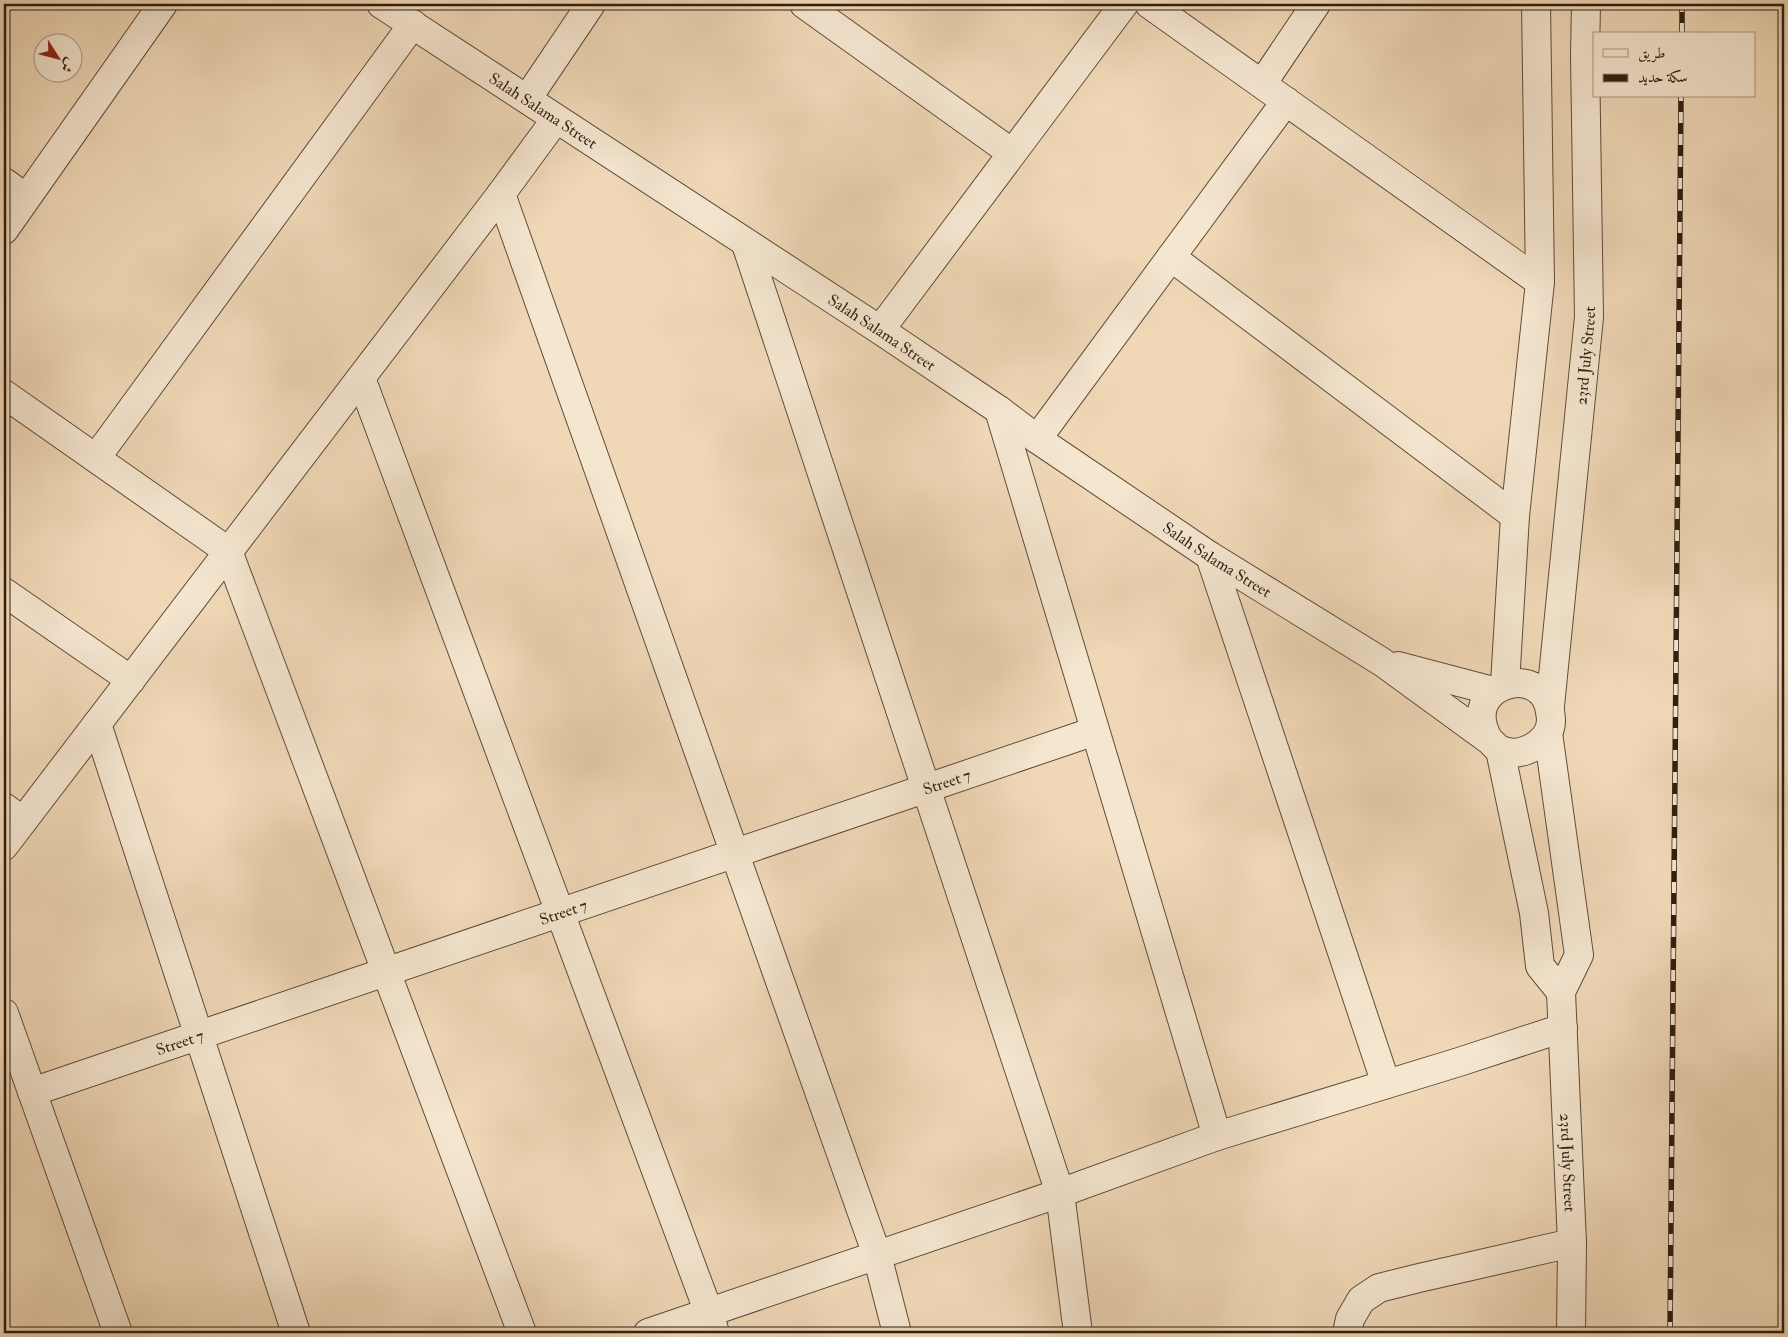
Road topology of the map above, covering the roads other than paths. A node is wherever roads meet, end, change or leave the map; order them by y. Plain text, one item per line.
1 (163, 4) edge
2 (381, 4) edge
3 (591, 4) edge
4 (804, 4) edge
5 (1124, 4) edge
6 (1149, 4) edge
7 (1316, 4) edge
8 (1586, 4) edge
9 (1531, 7) edge
10 (412, 24) junction
11 (1262, 84) junction
12 (526, 100) junction
13 (1286, 101) junction
14 (556, 118) junction
15 (1012, 153) junction
16 (4, 182) edge
17 (501, 194) junction
18 (26, 198) junction
19 (4, 230) edge
20 (746, 244) junction
21 (1171, 257) junction
22 (1540, 282) junction
23 (880, 330) junction
24 (361, 378) junction
25 (4, 394) edge
26 (999, 410) junction
27 (1038, 439) junction
28 (96, 458) junction
29 (1515, 516) junction
30 (228, 551) junction
31 (1210, 556) junction
32 (4, 592) edge
33 (1382, 662) junction
34 (130, 680) junction
35 (1499, 688) junction
36 (1550, 706) junction
37 (97, 724) junction
38 (1096, 731) junction
39 (1548, 733) junction
40 (1495, 745) junction
41 (926, 789) junction
42 (14, 814) edge
43 (4, 846) edge
44 (734, 854) junction
45 (560, 913) junction
46 (386, 972) junction
47 (1561, 992) junction
48 (4, 1013) edge
49 (1563, 1028) junction
50 (198, 1035) junction
51 (1386, 1084) junction
52 (32, 1092) junction
53 (1217, 1136) junction
54 (1060, 1194) junction
55 (1572, 1244) junction
56 (876, 1255) junction
57 (712, 1323) edge
58 (118, 1333) edge
59 (296, 1333) edge
60 (522, 1333) edge
61 (648, 1333) edge
62 (897, 1333) edge
63 (1078, 1333) edge
64 (1347, 1333) edge
65 (1571, 1333) edge

1 - 18 street
2 - 10 street, Salah Salama Street
3 - 12 street
4 - 15 street
5 - 15 street
6 - 11 street
7 - 11 street
8 - 36 street, 23rd July Street
9 - 22 street
10 - 12 street, Salah Salama Street
10 - 28 street
11 - 13 street
12 - 14 street, Salah Salama Street
13 - 21 street
13 - 22 street
14 - 17 street
14 - 20 street, Salah Salama Street
15 - 23 street
16 - 18 street
17 - 24 street
17 - 44 street
18 - 19 street
20 - 23 street, Salah Salama Street
20 - 41 street
21 - 27 street
21 - 29 street
22 - 29 street
23 - 26 street, Salah Salama Street
24 - 30 street
24 - 45 street
25 - 28 street
26 - 27 street, Salah Salama Street
26 - 38 street
27 - 31 street, Salah Salama Street
28 - 30 street
29 - 35 street
30 - 34 street
30 - 46 street
31 - 33 street, Salah Salama Street
31 - 51 street
32 - 34 street
33 - 35 street, Salah Salama Street
33 - 40 street, Salah Salama Street
34 - 37 street
35 - 36 street
35 - 40 street
36 - 39 street
37 - 42 street
37 - 50 street
38 - 41 street, Street 7
38 - 53 street
39 - 40 street
39 - 47 street, 23rd July Street
40 - 47 street
41 - 44 street, Street 7
41 - 54 street
42 - 43 street
44 - 45 street, Street 7
44 - 56 street
45 - 46 street, Street 7
45 - 57 street
46 - 50 street, Street 7
46 - 60 street
47 - 49 street, 23rd July Street
48 - 52 street
49 - 51 street
49 - 55 street, 23rd July Street
50 - 52 street, Street 7
50 - 59 street
51 - 53 street
52 - 58 street
53 - 54 street
54 - 56 street
54 - 63 street
55 - 64 street
55 - 65 street, 23rd July Street
56 - 57 street
56 - 62 street
57 - 61 street

